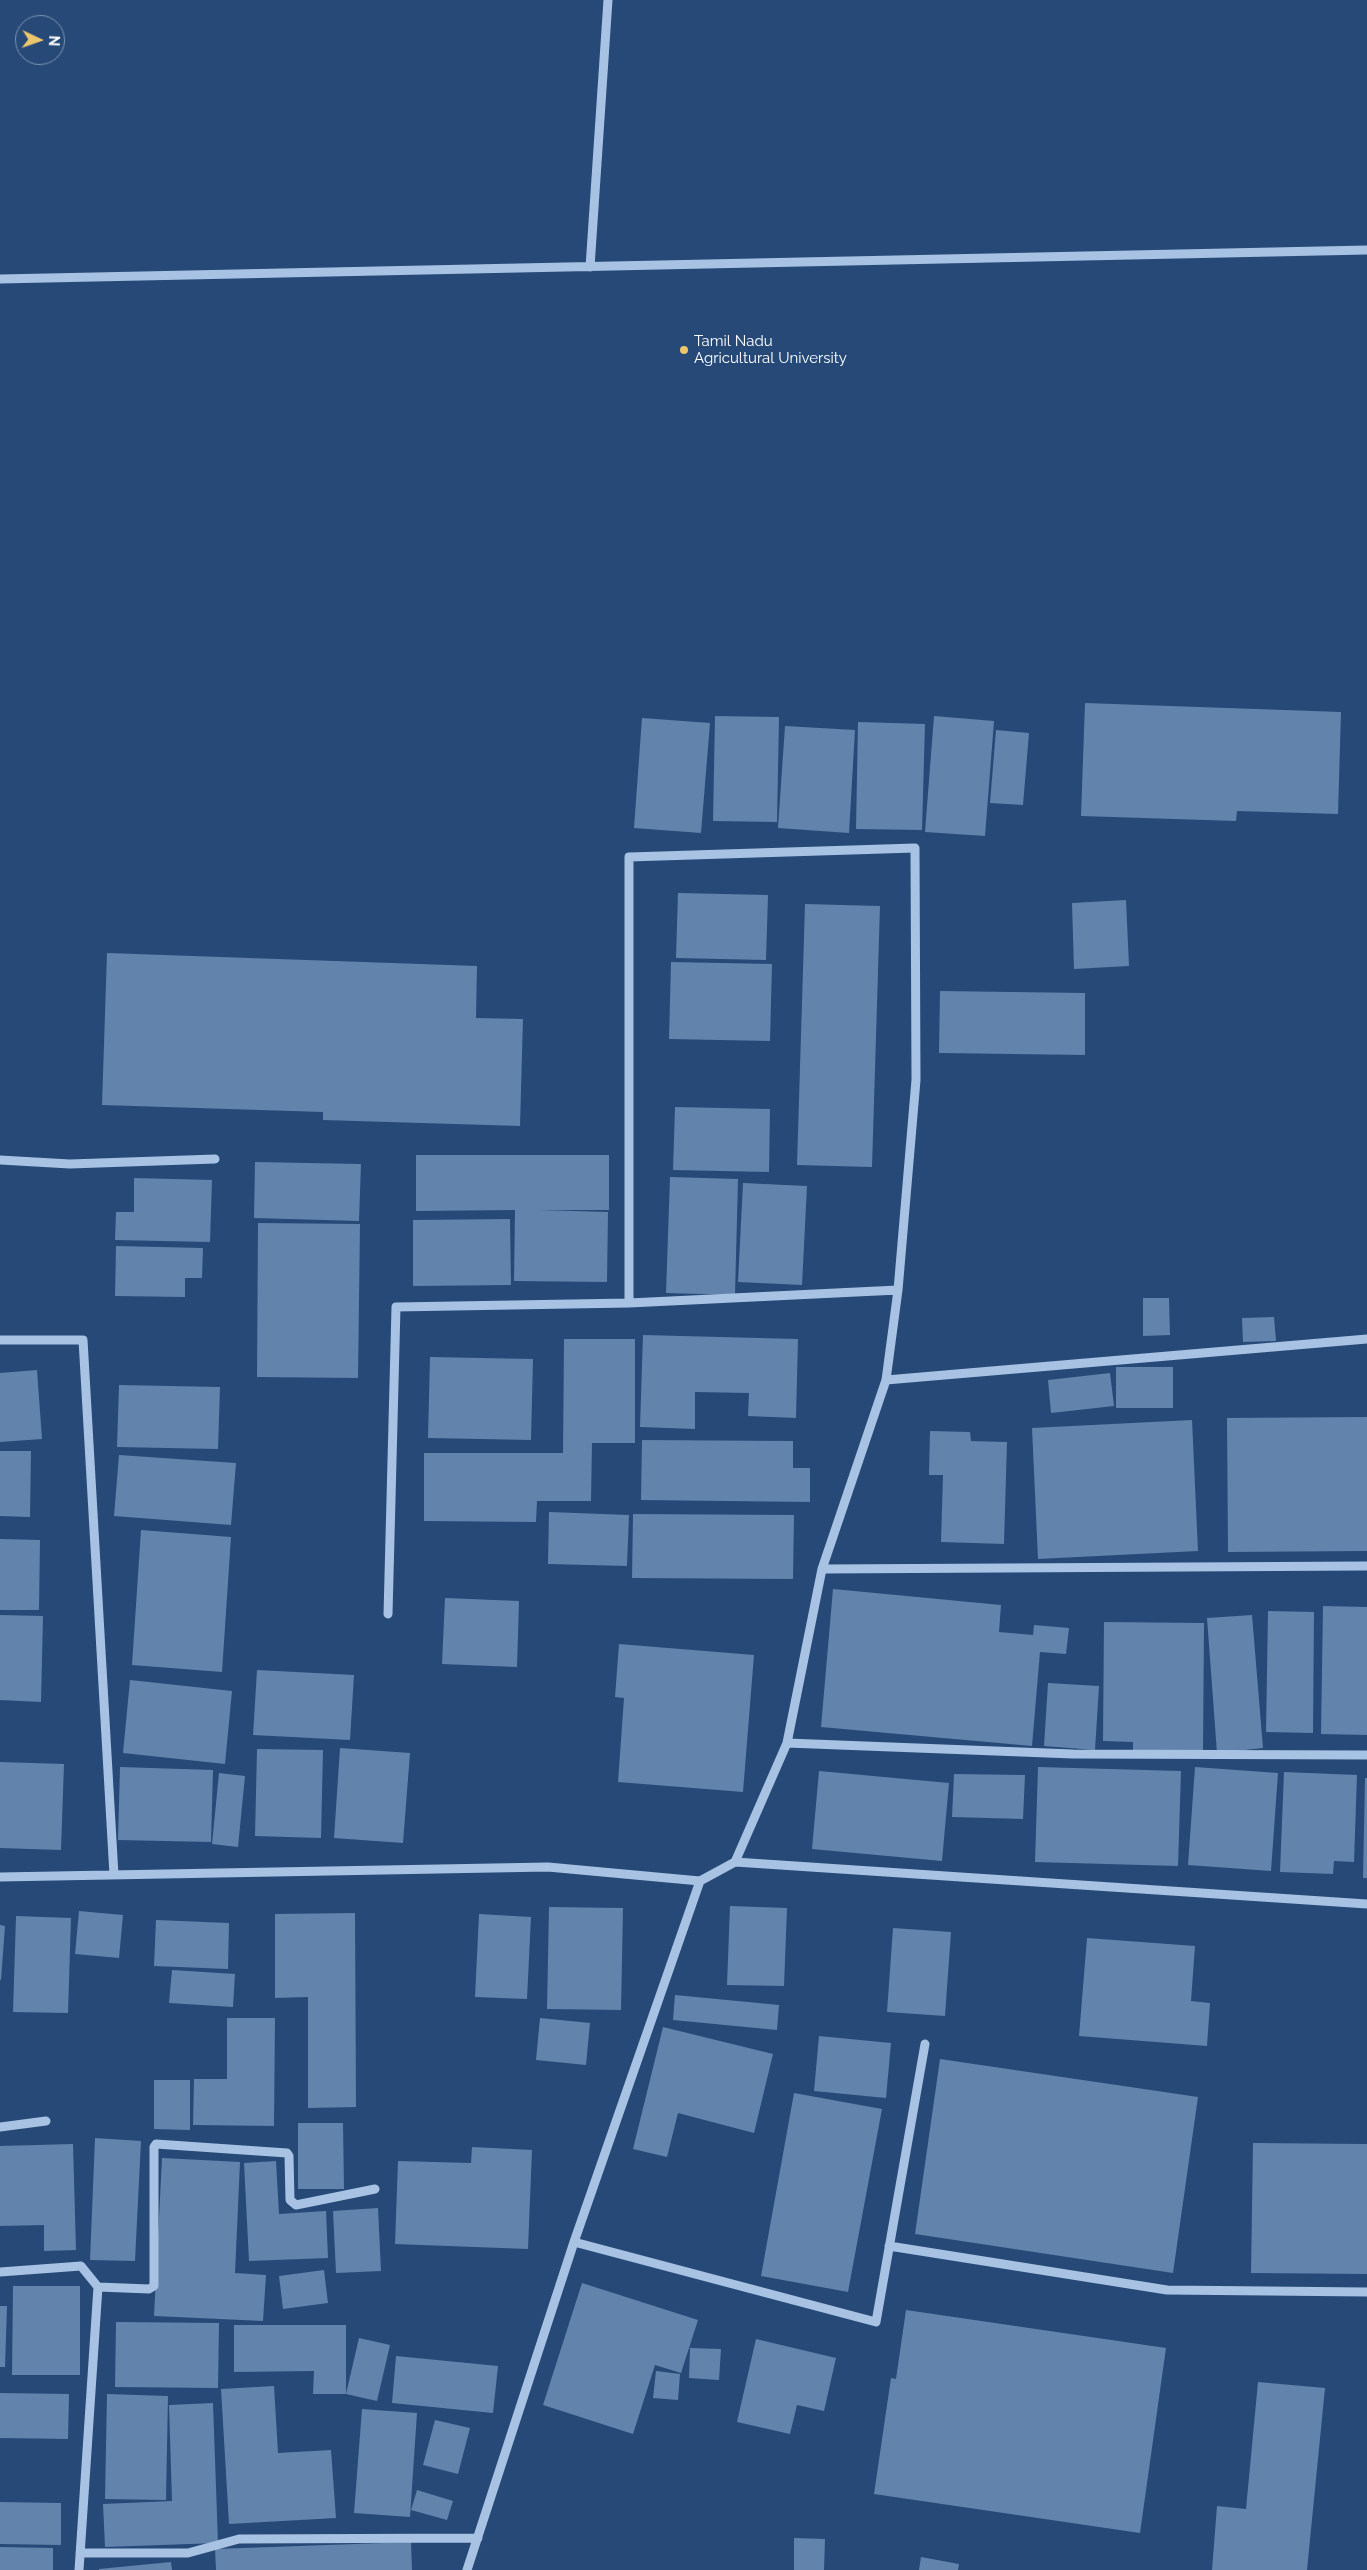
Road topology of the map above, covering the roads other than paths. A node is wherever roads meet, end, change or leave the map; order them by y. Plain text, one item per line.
1 (608, 0) edge
2 (1367, 250) edge
3 (590, 267) junction
4 (0, 279) edge
5 (215, 1159) dead end
6 (0, 1160) edge
7 (898, 1290) junction
8 (629, 1303) junction
9 (1367, 1339) edge
10 (0, 1340) edge
11 (886, 1380) junction
12 (1367, 1566) edge
13 (822, 1569) junction
14 (388, 1614) dead end
15 (787, 1743) junction
16 (1367, 1755) edge
17 (736, 1862) junction
18 (114, 1875) junction
19 (0, 1876) edge
20 (700, 1881) junction
21 (1367, 1904) edge
22 (926, 2044) dead end
23 (46, 2121) dead end
24 (0, 2127) edge
25 (374, 2189) dead end
26 (574, 2242) junction
27 (889, 2246) junction
28 (0, 2272) edge
29 (98, 2287) junction
30 (1367, 2292) edge
31 (478, 2538) junction
32 (80, 2553) junction
33 (79, 2570) edge
34 (467, 2570) edge

1 - 3 street
2 - 3 street
3 - 4 street
5 - 6 street
7 - 8 street
7 - 8 street
7 - 11 street
8 - 14 street
9 - 11 street
10 - 18 street
11 - 13 street
12 - 13 street
13 - 15 street
15 - 16 street
15 - 17 street
17 - 20 street
17 - 21 street
18 - 19 street
18 - 20 street
20 - 26 street
22 - 27 street
23 - 24 street
25 - 29 street
26 - 27 street
26 - 31 street
27 - 30 street
28 - 29 street
29 - 32 street
31 - 32 street
31 - 34 street
32 - 33 street

